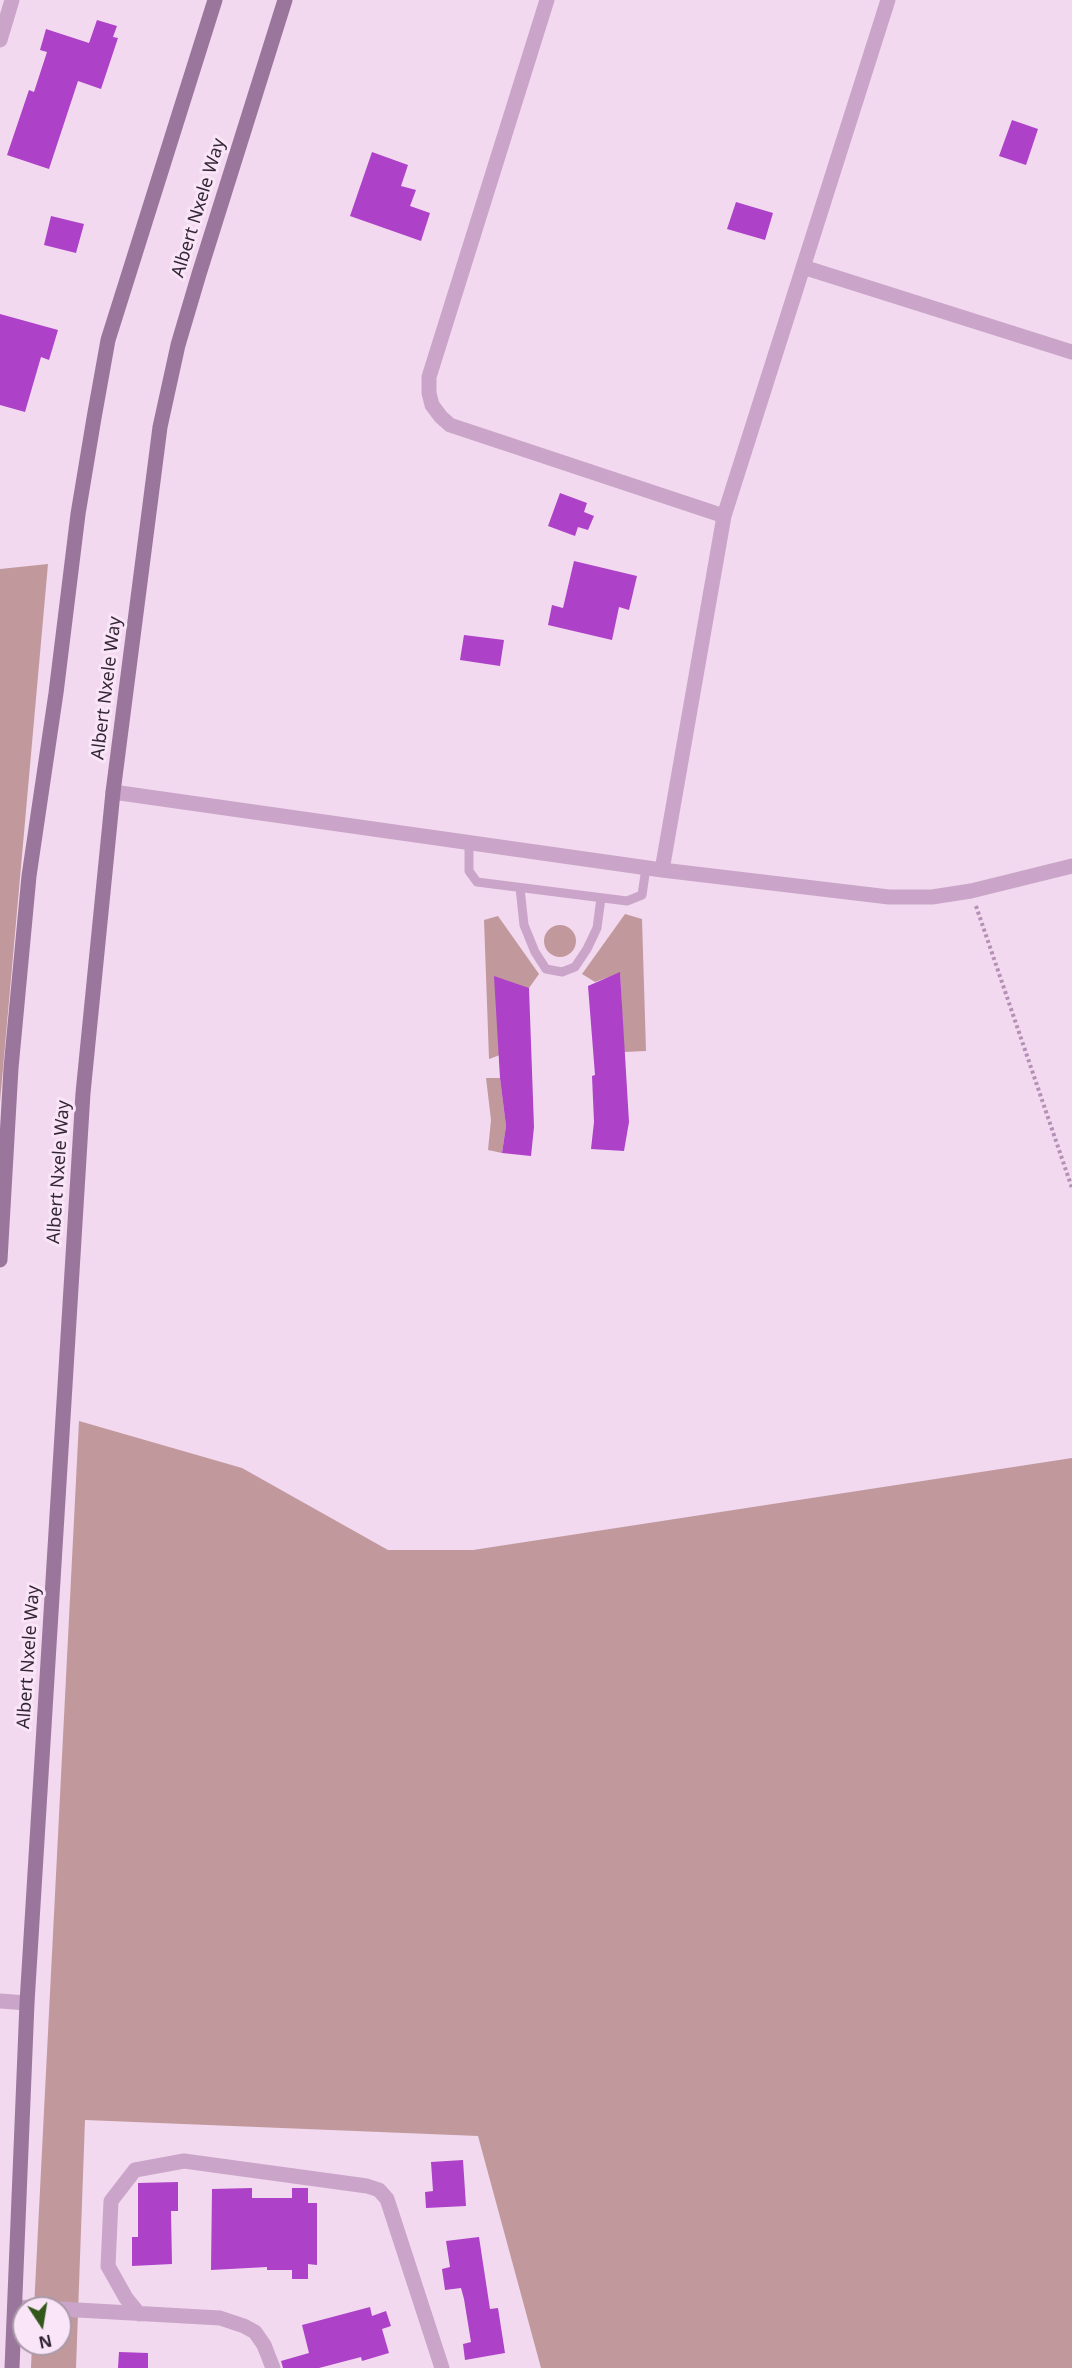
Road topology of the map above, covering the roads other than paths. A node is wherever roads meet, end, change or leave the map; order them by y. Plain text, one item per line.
1 (12, 0) edge
2 (215, 0) edge
3 (285, 0) edge
4 (547, 0) edge
5 (888, 0) edge
6 (0, 40) edge
7 (803, 267) junction
8 (1072, 352) edge
9 (724, 516) junction
10 (114, 792) junction
11 (469, 843) junction
12 (1072, 867) edge
13 (646, 868) junction
14 (662, 870) junction
15 (520, 888) junction
16 (601, 898) junction
17 (0, 1260) edge
18 (0, 2001) edge
19 (27, 2003) junction
20 (15, 2296) edge
21 (72, 2310) edge
22 (140, 2314) junction
23 (273, 2368) edge
24 (442, 2368) edge

1 - 6 street
2 - 17 main road
3 - 10 main road, Albert Nxele Way
4 - 9 street
5 - 7 street
7 - 8 street
7 - 9 street
9 - 14 street
10 - 11 street
10 - 19 main road, Albert Nxele Way
11 - 13 street
11 - 15 lane
12 - 14 street
13 - 14 street
13 - 16 lane
15 - 16 lane
15 - 16 lane
18 - 19 street
19 - 20 main road, Albert Nxele Way
21 - 22 street
22 - 23 street
22 - 24 street

